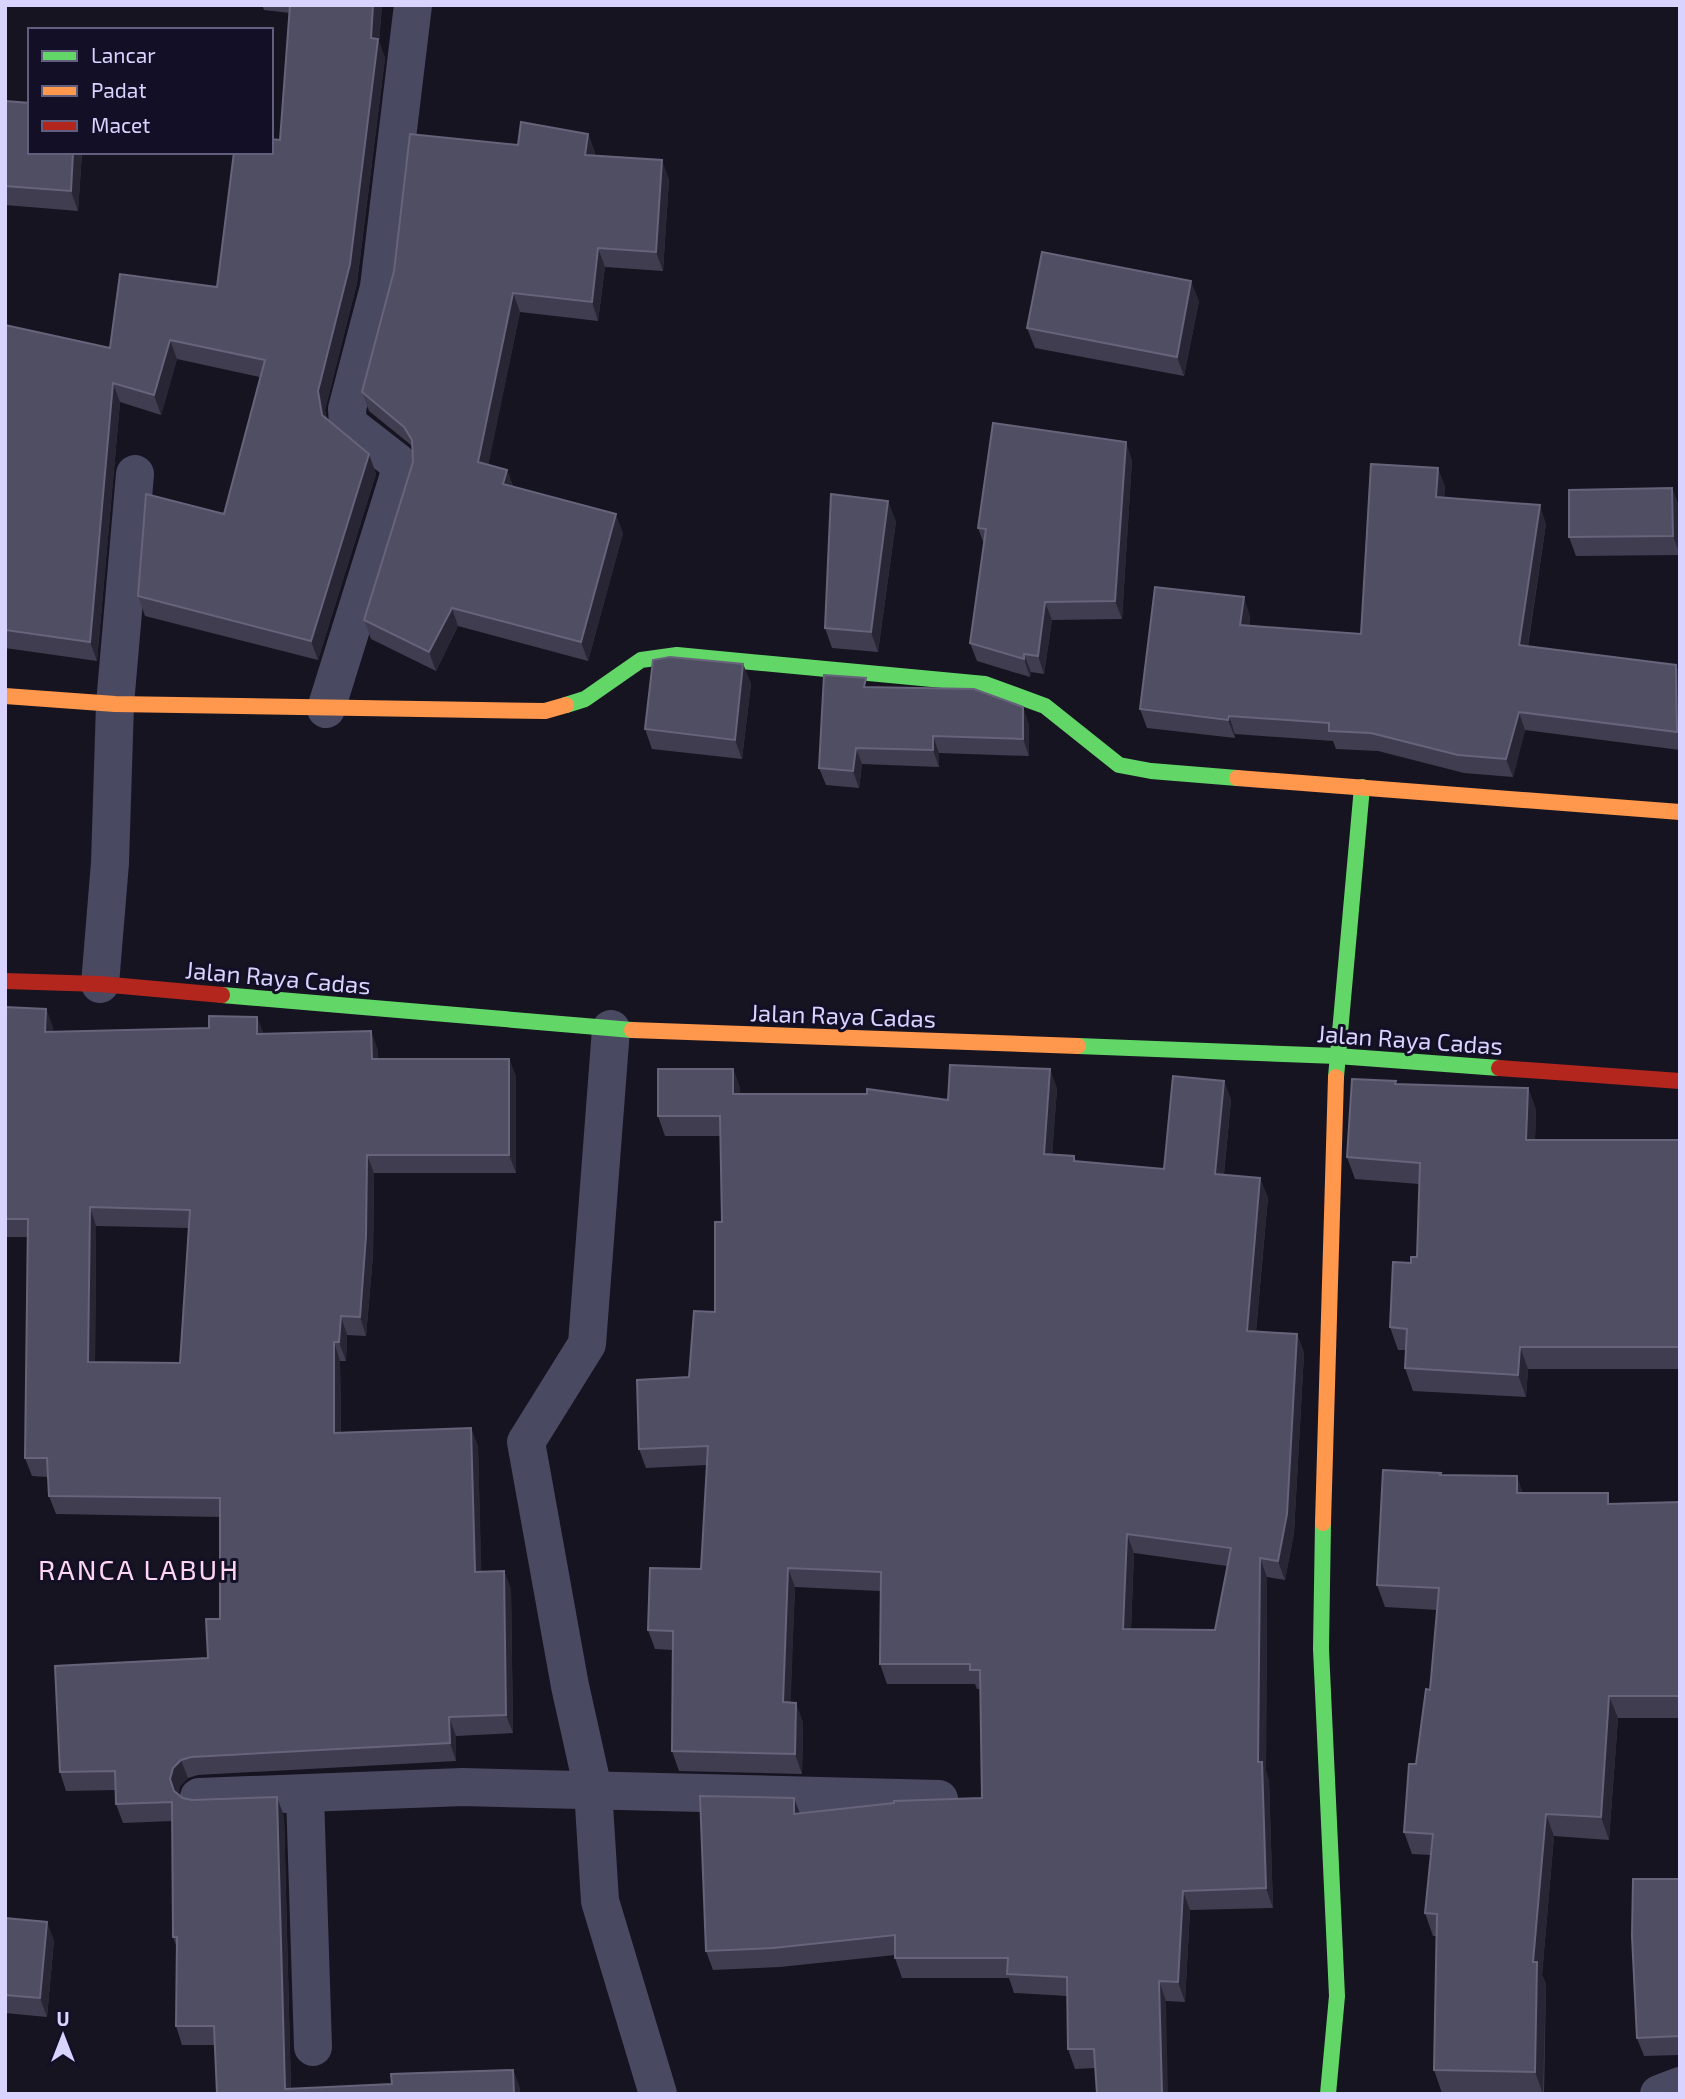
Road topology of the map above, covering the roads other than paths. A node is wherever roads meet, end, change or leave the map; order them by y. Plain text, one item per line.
1 (413, 5) edge
2 (135, 474) dead end
3 (5, 696) edge
4 (115, 704) junction
5 (326, 709) junction
6 (1362, 787) junction
7 (1680, 812) edge
8 (5, 981) edge
9 (100, 985) junction
10 (611, 1030) junction
11 (1336, 1056) junction
12 (1680, 1082) edge
13 (593, 1789) junction
14 (305, 1795) junction
15 (199, 1797) edge
16 (939, 1799) edge
17 (313, 2047) dead end
18 (1680, 2086) edge
19 (658, 2094) edge
20 (1328, 2094) edge
21 (1659, 2094) edge

1 - 5 street
2 - 4 street
3 - 4 street
4 - 5 street
4 - 9 street
5 - 6 street
6 - 7 street
6 - 11 street
8 - 9 street, Jalan Raya Cadas
9 - 10 street, Jalan Raya Cadas
10 - 11 street, Jalan Raya Cadas
10 - 13 street
11 - 12 street, Jalan Raya Cadas
11 - 20 street
13 - 14 street
13 - 16 street
13 - 19 street
14 - 15 street
14 - 17 street
18 - 21 street

